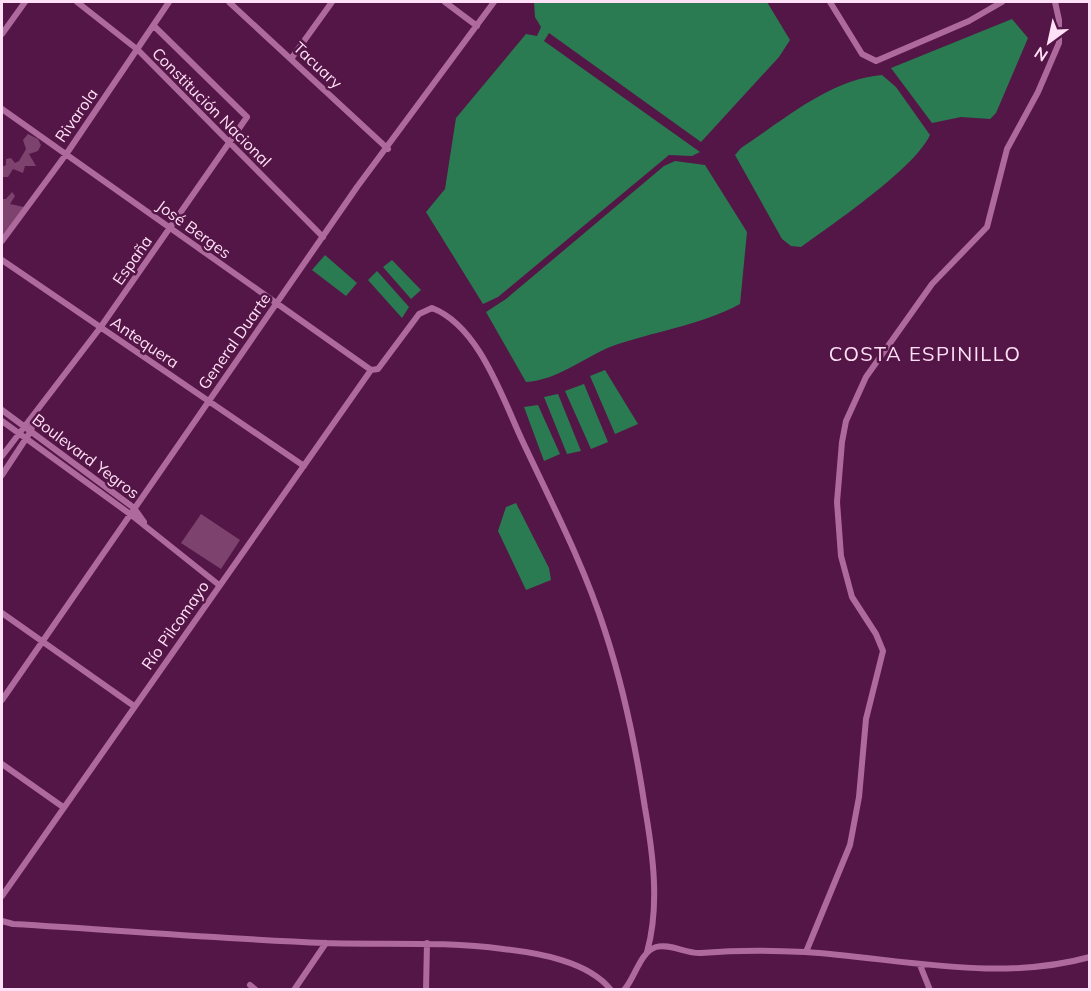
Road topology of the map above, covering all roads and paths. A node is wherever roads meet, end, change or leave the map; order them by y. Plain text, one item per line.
1 (25, 2) edge
2 (77, 2) edge
3 (169, 2) edge
4 (229, 2) edge
5 (332, 2) edge
6 (445, 2) edge
7 (494, 2) edge
8 (830, 2) edge
9 (1002, 2) edge
10 (1055, 2) edge
11 (154, 26) junction
12 (477, 26) junction
13 (2, 34) edge
14 (138, 50) junction
15 (291, 59) junction
16 (2, 109) edge
17 (230, 144) junction
18 (388, 149) junction
19 (67, 153) junction
20 (170, 229) junction
21 (322, 237) junction
22 (2, 241) edge
23 (2, 260) edge
24 (276, 305) junction
25 (100, 328) junction
26 (371, 370) junction
27 (208, 402) junction
28 (2, 410) edge
29 (35, 415) junction
30 (2, 421) edge
31 (23, 425) junction
32 (31, 431) junction
33 (17, 433) junction
34 (26, 439) junction
35 (2, 456) edge
36 (304, 466) junction
37 (2, 475) edge
38 (132, 511) junction
39 (219, 585) junction
40 (2, 613) edge
41 (42, 642) junction
42 (2, 700) edge
43 (134, 706) junction
44 (2, 764) edge
45 (63, 807) junction
46 (2, 896) edge
47 (2, 921) edge
48 (326, 943) junction
49 (428, 944) junction
50 (647, 952) junction
51 (806, 952) junction
52 (1089, 957) edge
53 (920, 965) junction
54 (297, 988) edge
55 (610, 989) edge
56 (426, 990) edge
57 (624, 990) edge
58 (930, 990) edge

1 - 13 street
2 - 14 street, Constitución Nacional
3 - 11 street, Rivarola
4 - 15 street, Tacuary
5 - 15 street
6 - 12 street
7 - 12 street, General Duarte
8 - 9 street
10 - 51 street
11 - 14 street, Rivarola
11 - 17 street, España
12 - 18 street, General Duarte
14 - 17 street, Constitución Nacional
14 - 19 street, Rivarola
15 - 18 street, Tacuary
16 - 19 street, José Berges
17 - 20 street, España
17 - 21 street, Constitución Nacional
18 - 21 street, General Duarte
19 - 20 street, José Berges
19 - 22 street, Rivarola
20 - 24 street, José Berges
20 - 25 street, España
21 - 24 street, General Duarte
23 - 25 street, Antequera
24 - 26 street, José Berges
24 - 27 street, General Duarte
25 - 27 street, Antequera
25 - 29 street, España
26 - 36 street, Río Pilcomayo
26 - 50 street, Río Pilcomayo
27 - 36 street, Antequera
27 - 38 street, General Duarte
28 - 31 street, Boulevard Yegros
29 - 31 street
29 - 32 street
30 - 33 street, Boulevard Yegros
31 - 32 street, Boulevard Yegros
31 - 33 street
32 - 34 street
32 - 38 street, Boulevard Yegros
33 - 34 street, Boulevard Yegros
33 - 35 street
34 - 37 street
34 - 38 street, Boulevard Yegros
36 - 39 street, Río Pilcomayo
38 - 39 street, Boulevard Yegros
38 - 41 street, General Duarte
39 - 43 street, Río Pilcomayo
40 - 41 street
41 - 42 street, General Duarte
41 - 43 street
43 - 45 street, Río Pilcomayo
44 - 45 street
45 - 46 street, Río Pilcomayo
47 - 48 street
48 - 49 street
48 - 54 street
49 - 55 street
49 - 56 street
50 - 51 street
50 - 57 street
51 - 53 street
52 - 53 street
53 - 58 street

